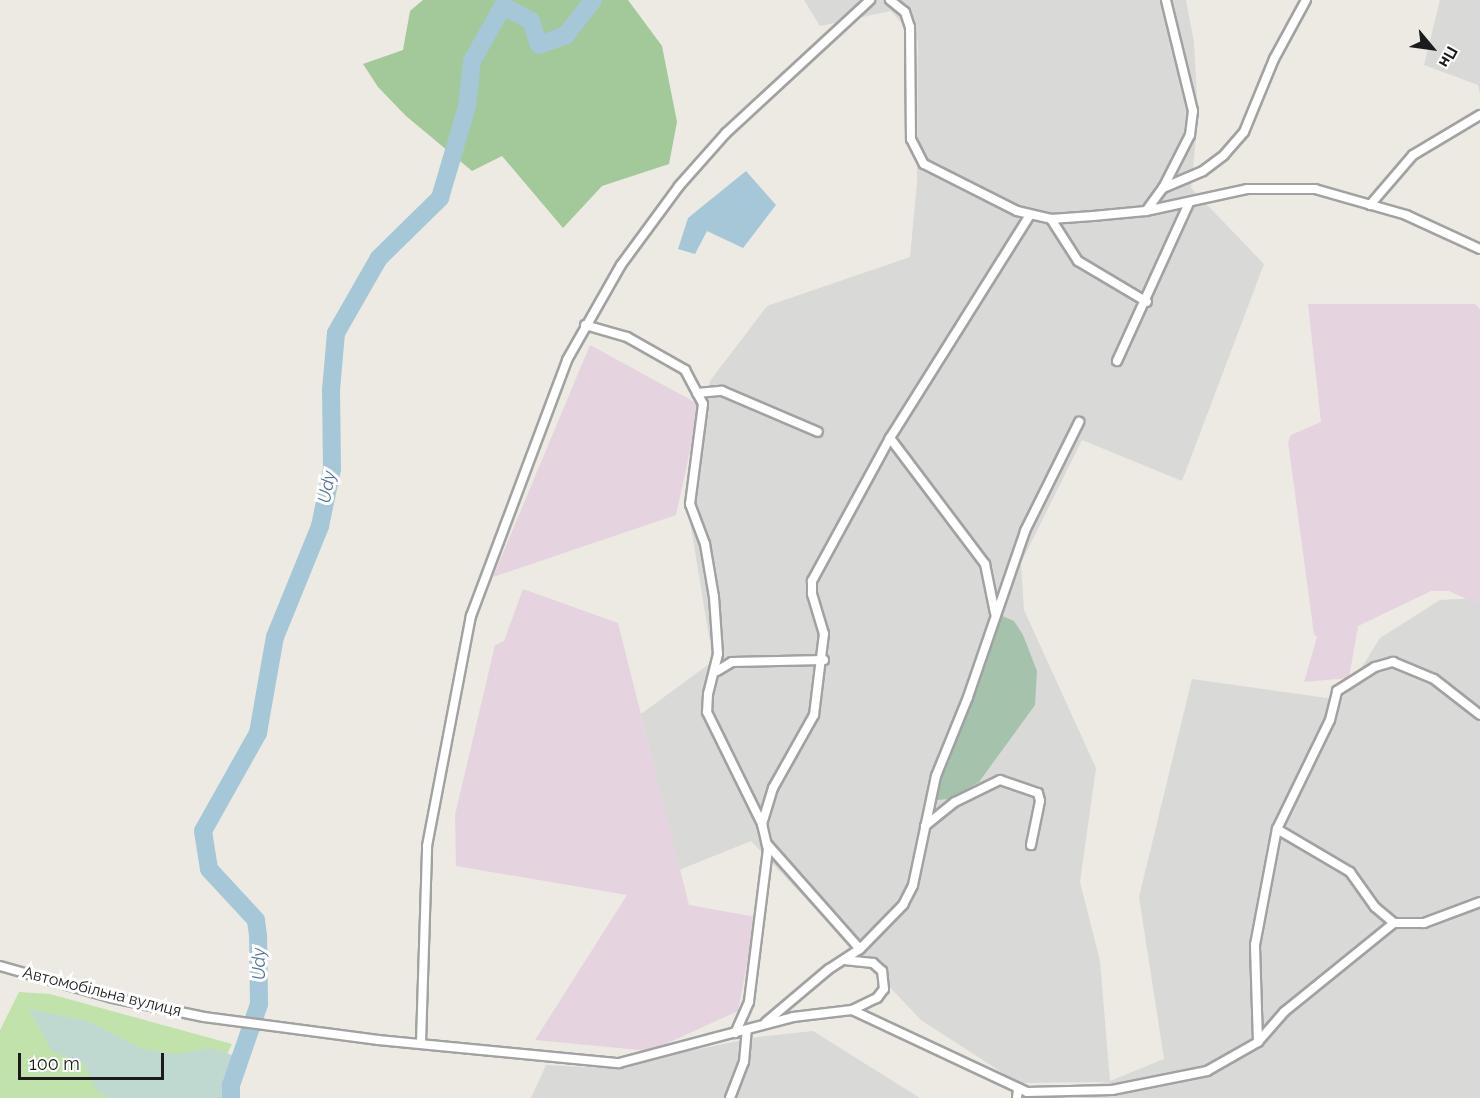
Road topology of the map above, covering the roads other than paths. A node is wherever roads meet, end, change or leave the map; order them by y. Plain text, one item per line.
1 (870, 0) edge
2 (892, 0) edge
3 (1166, 0) edge
4 (1305, 0) edge
5 (1480, 114) edge
6 (1163, 188) junction
7 (1189, 203) junction
8 (1370, 205) junction
9 (1146, 211) junction
10 (1030, 215) junction
11 (1051, 219) junction
12 (1480, 249) edge
13 (1147, 302) junction
14 (585, 325) junction
15 (1117, 361) dead end
16 (697, 393) junction
17 (1079, 422) dead end
18 (818, 432) dead end
19 (890, 438) junction
20 (996, 617) junction
21 (824, 660) junction
22 (717, 671) junction
23 (1480, 717) edge
24 (762, 824) junction
25 (925, 826) junction
26 (1277, 829) junction
27 (767, 844) junction
28 (1031, 846) dead end
29 (1480, 902) edge
30 (1394, 923) junction
31 (860, 949) junction
32 (846, 960) junction
33 (0, 966) edge
34 (852, 1010) junction
35 (765, 1023) junction
36 (747, 1030) junction
37 (735, 1033) junction
38 (421, 1042) junction
39 (1257, 1042) junction
40 (1018, 1088) junction
41 (730, 1098) edge
42 (1017, 1098) edge

1 - 14 street
2 - 10 street
3 - 6 street
4 - 6 street
5 - 8 street
6 - 9 street
7 - 8 street
7 - 9 street
7 - 13 street
8 - 12 street
9 - 11 street
10 - 11 street
10 - 19 street
11 - 13 street
13 - 15 street
14 - 16 street
14 - 38 street
16 - 18 street
16 - 22 street
17 - 20 street
19 - 20 street
19 - 21 street
20 - 25 street
21 - 22 street
21 - 24 street
22 - 24 street
23 - 26 street
24 - 27 street
25 - 28 street
25 - 31 street
26 - 30 street
26 - 39 street
27 - 31 street
27 - 37 street
29 - 30 street
30 - 39 street
31 - 32 street
32 - 34 street
32 - 35 street
33 - 38 street, Автомобільна вулиця
34 - 35 street
34 - 40 street
35 - 36 street, Автомобільна вулиця
36 - 37 street, Автомобільна вулиця
36 - 41 street
37 - 38 street, Автомобільна вулиця
39 - 40 street
40 - 42 street

